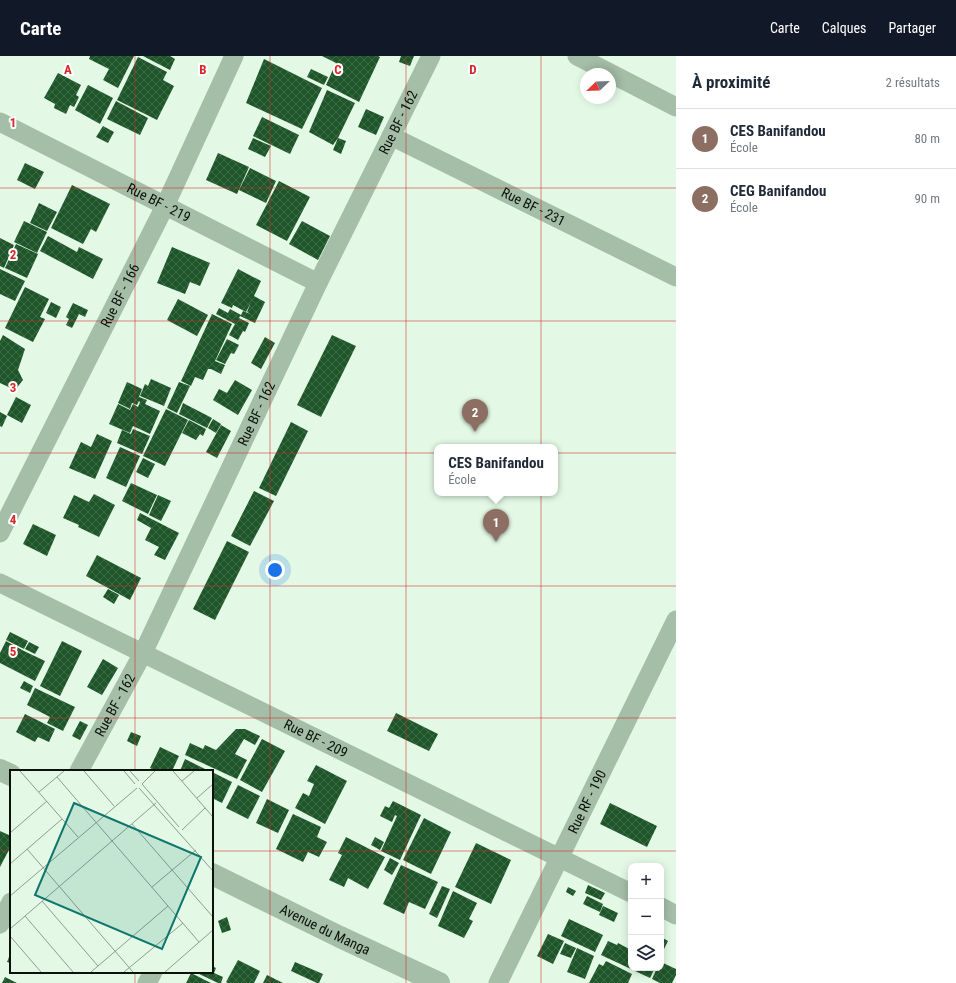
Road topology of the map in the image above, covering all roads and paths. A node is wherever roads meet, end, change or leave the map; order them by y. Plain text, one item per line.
1 (234, 56) edge
2 (431, 56) edge
3 (577, 56) edge
4 (676, 106) edge
5 (0, 122) edge
6 (391, 136) junction
7 (165, 206) junction
8 (676, 277) edge
9 (318, 283) junction
10 (0, 533) edge
11 (0, 583) edge
12 (676, 620) edge
13 (143, 653) junction
14 (0, 770) edge
15 (80, 770) edge
16 (10, 775) edge
17 (560, 858) junction
18 (213, 874) edge
19 (628, 892) edge
20 (10, 904) edge
21 (664, 909) edge
22 (676, 915) edge
23 (0, 924) edge
24 (152, 973) edge
25 (147, 983) edge
26 (438, 983) edge
27 (498, 983) edge

1 - 7 street, Rue BF - 166
2 - 6 street, Rue BF - 162
3 - 4 street
5 - 7 street, Rue BF - 219
6 - 8 street, Rue BF - 231
6 - 9 street, Rue BF - 162
7 - 9 street, Rue BF - 219
7 - 10 street, Rue BF - 166
9 - 13 street, Rue BF - 162
11 - 13 street, Rue BF - 209
12 - 17 street, Rue RF - 190
13 - 15 street, Rue BF - 162
13 - 17 street, Rue BF - 209
14 - 16 street
17 - 19 street, Rue BF - 209
17 - 27 street, Rue RF - 190
18 - 26 street, Avenue du Manga
20 - 23 street
21 - 22 street
24 - 25 street

